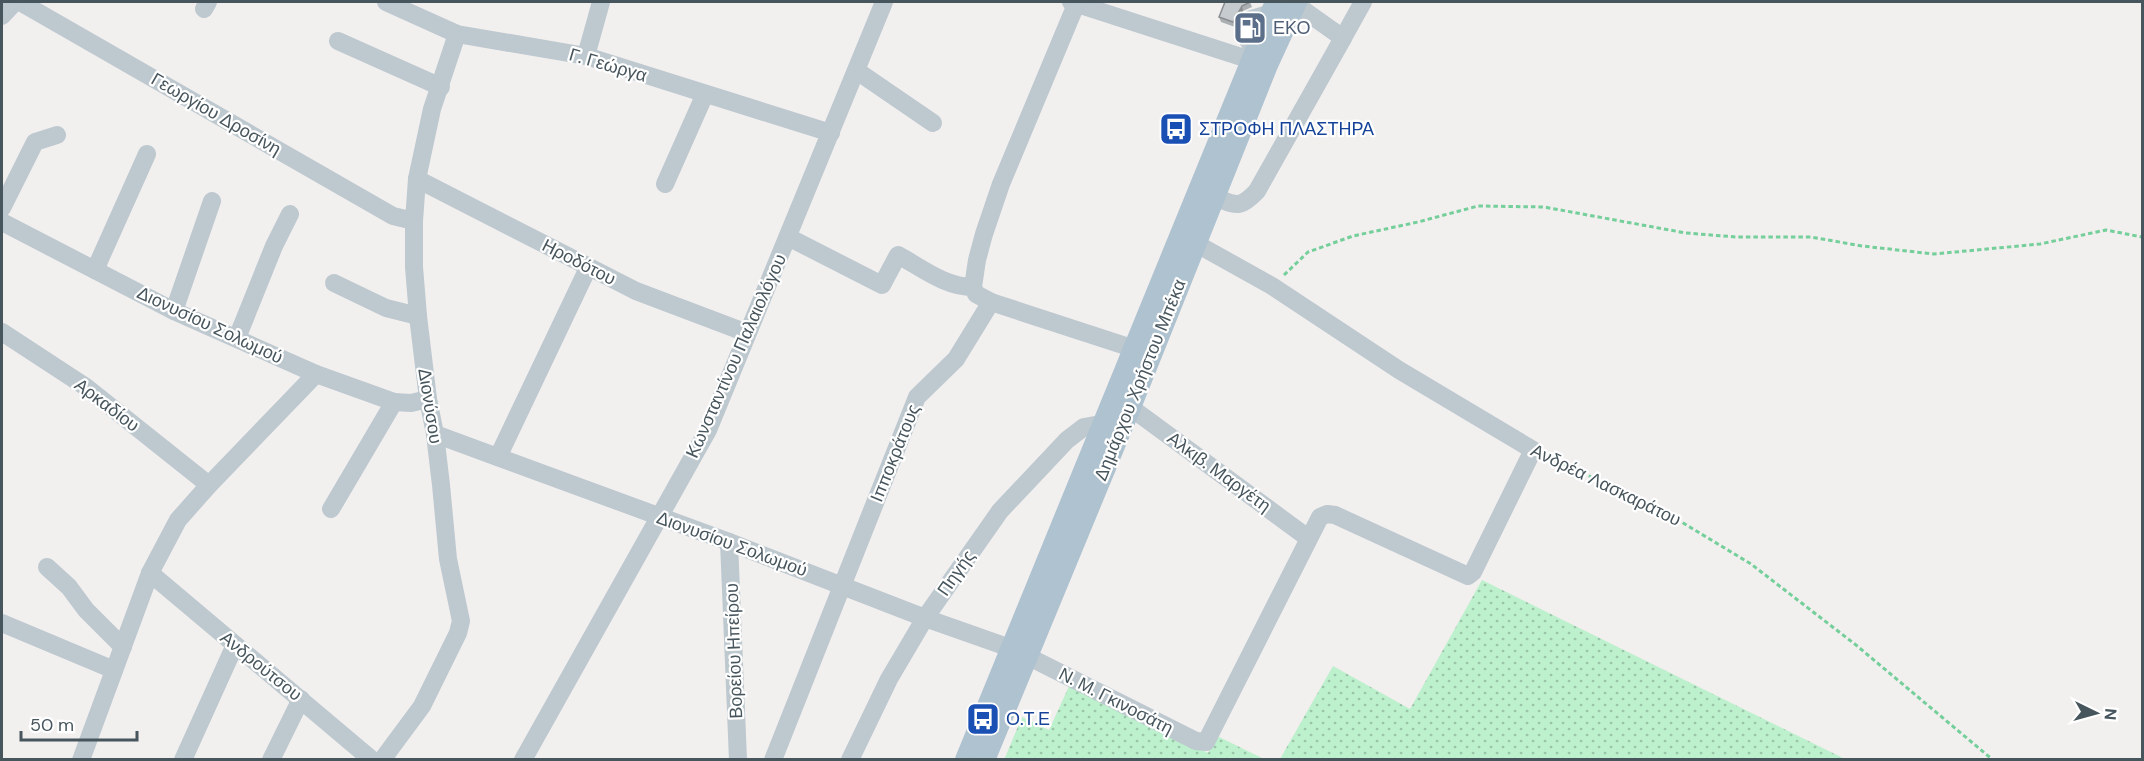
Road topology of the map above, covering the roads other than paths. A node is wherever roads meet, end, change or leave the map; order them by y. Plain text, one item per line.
1 (15, 2) edge
2 (20, 2) edge
3 (386, 2) edge
4 (601, 2) edge
5 (884, 2) edge
6 (1075, 2) edge
7 (1364, 2) edge
8 (1285, 5) edge
9 (2, 16) edge
10 (457, 34) junction
11 (1343, 38) junction
12 (338, 41) dead end
13 (1210, 47) junction
14 (1254, 52) junction
15 (586, 56) junction
16 (857, 71) junction
17 (441, 87) junction
18 (705, 94) junction
19 (933, 123) dead end
20 (831, 133) junction
21 (57, 135) dead end
22 (147, 154) dead end
23 (417, 179) junction
24 (665, 184) dead end
25 (1214, 197) junction
26 (212, 201) dead end
27 (2, 208) edge
28 (290, 214) dead end
29 (414, 221) junction
30 (2, 222) edge
31 (788, 237) junction
32 (1195, 243) junction
33 (588, 268) junction
34 (95, 270) junction
35 (334, 283) dead end
36 (973, 287) junction
37 (991, 302) junction
38 (174, 310) junction
39 (418, 315) junction
40 (2, 332) edge
41 (747, 333) junction
42 (237, 338) junction
43 (1135, 349) junction
44 (316, 374) junction
45 (428, 399) junction
46 (394, 402) junction
47 (1130, 407) junction
48 (1102, 428) junction
49 (435, 434) junction
50 (498, 457) junction
51 (209, 484) junction
52 (331, 509) dead end
53 (659, 518) junction
54 (1308, 538) junction
55 (729, 542) junction
56 (47, 567) dead end
57 (150, 573) junction
58 (843, 586) junction
59 (925, 618) junction
60 (2, 623) edge
61 (235, 645) junction
62 (123, 647) junction
63 (1020, 653) junction
64 (114, 670) junction
65 (301, 699) junction
66 (81, 759) edge
67 (183, 759) edge
68 (271, 759) edge
69 (372, 759) edge
70 (382, 759) edge
71 (523, 759) edge
72 (738, 759) edge
73 (773, 759) edge
74 (850, 759) edge
75 (966, 759) edge
76 (984, 759) edge

1 - 9 street
2 - 29 street, Γεωργίου Δροσίνη
3 - 10 street, Γ. Γεώργα
4 - 15 street
5 - 16 street, Κωνσταντίνου Παλαιολόγου
6 - 13 street
6 - 36 street
7 - 11 street
8 - 11 street
8 - 14 main road, Δημάρχου Χρήστου Μπέκα
8 - 14 street
10 - 15 street, Γ. Γεώργα
10 - 17 street, Διονύσου
11 - 25 street
12 - 17 street
13 - 14 street
13 - 14 street
14 - 25 main road, Δημάρχου Χρήστου Μπέκα
14 - 43 main road, Δημάρχου Χρήστου Μπέκα
15 - 18 street, Γ. Γεώργα
16 - 19 street
16 - 20 street, Κωνσταντίνου Παλαιολόγου
17 - 23 street, Διονύσου
18 - 20 street, Γ. Γεώργα
18 - 24 street
20 - 31 street, Κωνσταντίνου Παλαιολόγου
21 - 27 street
22 - 34 street
23 - 29 street, Διονύσου
23 - 33 street, Ηροδότου
25 - 32 main road, Δημάρχου Χρήστου Μπέκα
26 - 38 street
28 - 42 street
29 - 39 street, Διονύσου
30 - 34 street, Διονυσίου Σολωμού
31 - 36 street
31 - 41 street, Κωνσταντίνου Παλαιολόγου
32 - 47 main road, Δημάρχου Χρήστου Μπέκα
32 - 54 street, Ανδρέα Λασκαράτου
33 - 41 street, Ηροδότου
33 - 50 street
34 - 38 street, Διονυσίου Σολωμού
35 - 39 street
36 - 37 street
37 - 43 street
37 - 58 street, Ιπποκράτους
38 - 42 street, Διονυσίου Σολωμού
39 - 45 street, Διονύσου
40 - 51 street, Αρκαδίου
41 - 53 street, Κωνσταντίνου Παλαιολόγου
42 - 44 street, Διονυσίου Σολωμού
43 - 48 main road, Δημάρχου Χρήστου Μπέκα
44 - 46 street, Διονυσίου Σολωμού
44 - 51 street
45 - 46 street, Διονυσίου Σολωμού
45 - 49 street, Διονύσου
46 - 52 street
47 - 54 street, Αλκιβ. Μαργέτη
47 - 63 main road, Δημάρχου Χρήστου Μπέκα
48 - 59 street, Πηγής
48 - 63 main road, Δημάρχου Χρήστου Μπέκα
49 - 50 street, Διονυσίου Σολωμού
49 - 70 street, Διονύσου
50 - 53 street, Διονυσίου Σολωμού
51 - 57 street
53 - 55 street, Διονυσίου Σολωμού
53 - 71 street, Κωνσταντίνου Παλαιολόγου
54 - 63 street, Ν. Μ. Γκινοσάτη
55 - 58 street, Διονυσίου Σολωμού
55 - 72 street, Βορείου Ηπείρου
56 - 62 street
57 - 61 street, Ανδρούτσου
57 - 62 street
58 - 59 street, Διονυσίου Σολωμού
58 - 73 street, Ιπποκράτους
59 - 63 street, Διονυσίου Σολωμού
59 - 74 street, Πηγής
60 - 64 street
61 - 65 street, Ανδρούτσου
61 - 67 street
62 - 64 street
63 - 75 main road, Δημάρχου Χρήστου Μπέκα
63 - 76 main road, Δημάρχου Χρήστου Μπέκα
64 - 66 street
65 - 68 street
65 - 69 street, Ανδρούτσου

